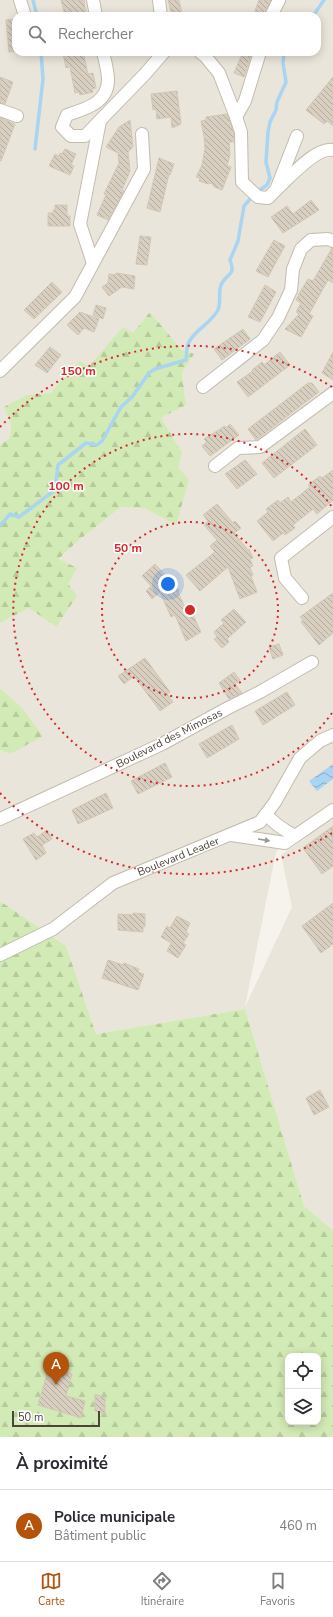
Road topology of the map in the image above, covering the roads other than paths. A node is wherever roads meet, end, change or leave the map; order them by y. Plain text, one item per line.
1 (20, 0) edge
2 (94, 0) edge
3 (159, 0) edge
4 (278, 0) edge
5 (24, 12) edge
6 (96, 12) edge
7 (160, 12) edge
8 (274, 12) edge
9 (104, 56) edge
10 (160, 56) edge
11 (205, 56) edge
12 (259, 56) edge
13 (0, 110) edge
14 (17, 116) dead end
15 (236, 116) junction
16 (100, 121) junction
17 (142, 134) dead end
18 (297, 136) dead end
19 (331, 146) edge
20 (276, 190) junction
21 (333, 241) edge
22 (93, 263) junction
23 (0, 371) edge
24 (203, 387) dead end
25 (333, 392) edge
26 (215, 466) dead end
27 (333, 517) edge
28 (302, 598) dead end
29 (312, 662) dead end
30 (333, 735) edge
31 (333, 810) edge
32 (266, 814) junction
33 (0, 818) edge
34 (231, 834) junction
35 (295, 836) junction
36 (0, 955) edge

1 - 5 street
2 - 6 street
3 - 7 street
4 - 8 street
9 - 16 street
10 - 16 street
11 - 15 street
12 - 15 street
13 - 14 street
15 - 20 street
16 - 22 street
17 - 22 street
18 - 20 street
19 - 20 street
21 - 24 street
22 - 23 street
25 - 26 street
27 - 28 street
29 - 33 street, Boulevard des Mimosas
30 - 32 street, Boulevard Leader
31 - 35 street
32 - 34 street, Boulevard Leader
32 - 35 street
34 -> 35 street
34 - 36 street, Boulevard Leader

